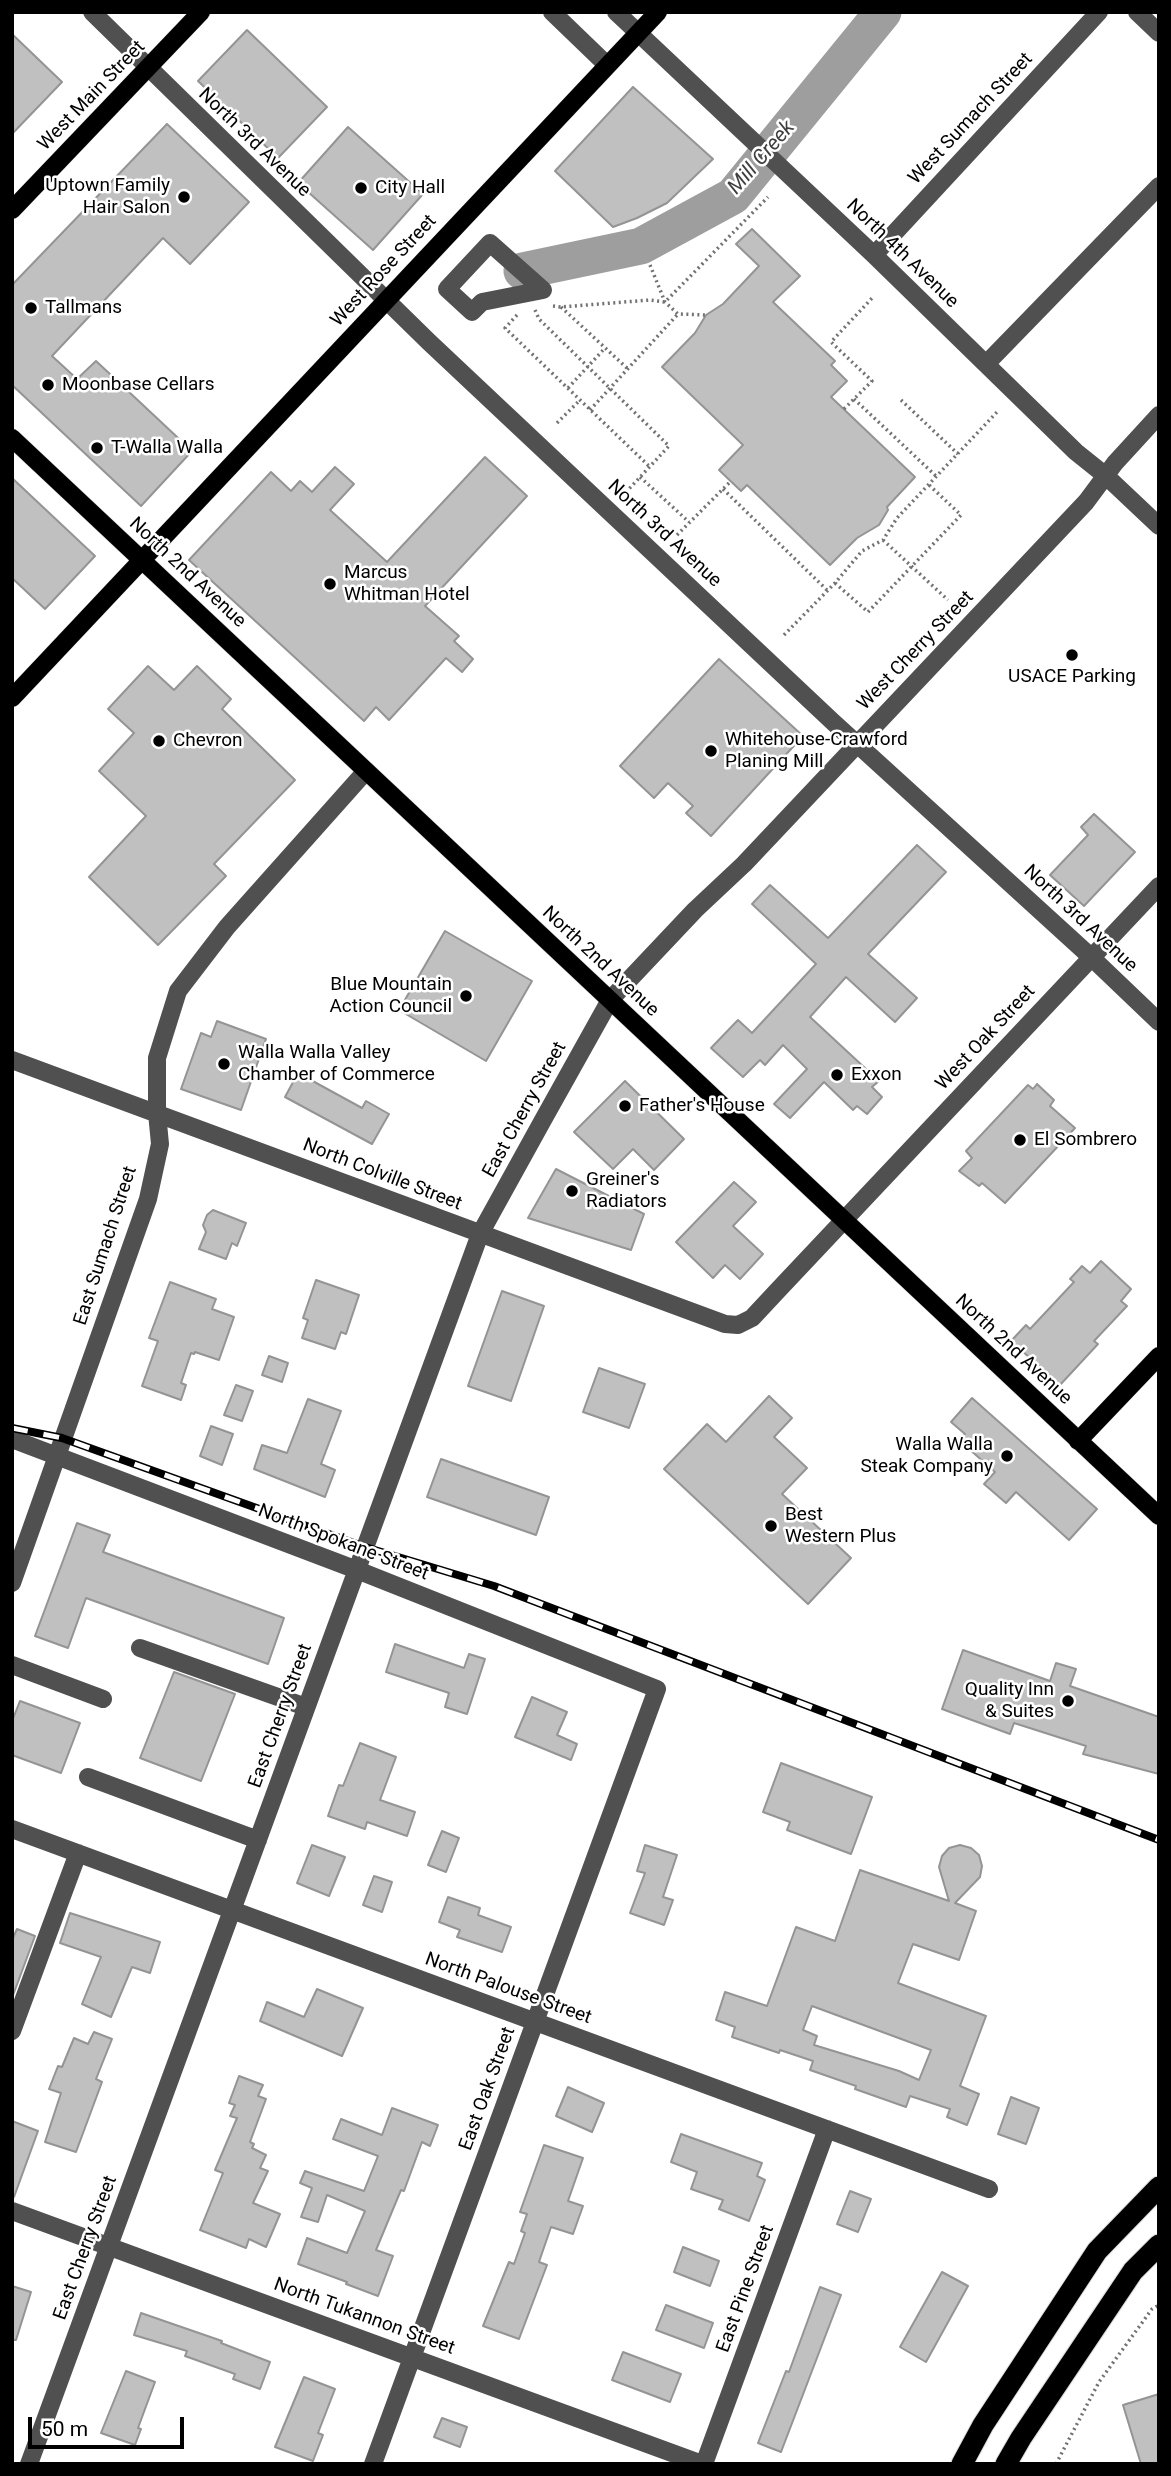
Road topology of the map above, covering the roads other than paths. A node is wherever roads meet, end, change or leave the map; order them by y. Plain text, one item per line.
1 (92, 12) edge
2 (201, 12) edge
3 (552, 12) edge
4 (616, 12) edge
5 (658, 12) edge
6 (1099, 12) edge
7 (1137, 12) edge
8 (1159, 33) edge
9 (637, 34) junction
10 (607, 65) junction
11 (148, 69) junction
12 (1159, 186) edge
13 (12, 210) edge
14 (874, 255) junction
15 (541, 299) joint
16 (385, 300) junction
17 (986, 364) junction
18 (1159, 415) edge
19 (12, 438) edge
20 (1106, 476) junction
21 (1159, 526) edge
22 (141, 559) junction
23 (12, 698) edge
24 (857, 743) junction
25 (366, 771) junction
26 (1159, 886) edge
27 (1091, 957) junction
28 (610, 1000) junction
29 (1159, 1022) edge
30 (12, 1060) edge
31 (157, 1113) junction
32 (844, 1220) junction
33 (480, 1234) junction
34 (1159, 1356) edge
35 (12, 1439) edge
36 (1078, 1441) junction
37 (57, 1456) junction
38 (1159, 1516) edge
39 (357, 1570) junction
40 (12, 1583) edge
41 (140, 1648) dead end
42 (12, 1665) edge
43 (657, 1689) joint
44 (103, 1699) dead end
45 (306, 1707) junction
46 (88, 1777) dead end
47 (12, 1829) edge
48 (258, 1840) junction
49 (78, 1853) junction
50 (232, 1910) junction
51 (535, 2022) junction
52 (12, 2031) edge
53 (827, 2129) junction
54 (1159, 2187) edge
55 (989, 2189) dead end
56 (12, 2210) edge
57 (1159, 2245) edge
58 (109, 2246) junction
59 (412, 2357) junction
60 (29, 2464) edge
61 (373, 2464) edge
62 (703, 2464) edge
63 (962, 2464) edge
64 (1006, 2464) edge

1 - 11 street, North 3rd Avenue
2 - 11 main road, West Main Street
3 - 10 street
4 - 9 street, North 4th Avenue
5 - 9 main road, West Rose Street
6 - 14 street, West Sumach Street
7 - 8 street
9 - 10 main road, West Rose Street
9 - 14 street, North 4th Avenue
10 - 16 main road, West Rose Street
11 - 13 main road, West Main Street
11 - 16 street, North 3rd Avenue
12 - 17 street
14 - 17 street, North 4th Avenue
15 - 15 street
16 - 22 main road, West Rose Street
16 - 24 street, North 3rd Avenue
17 - 20 street, North 4th Avenue
18 - 20 street, West Cherry Street
19 - 22 main road, North 2nd Avenue
20 - 21 street, North 4th Avenue
20 - 24 street, West Cherry Street
22 - 23 main road, West Rose Street
22 - 25 main road, North 2nd Avenue
24 - 27 street, North 3rd Avenue
24 - 28 street, West Cherry Street
25 - 28 main road, North 2nd Avenue
25 - 31 street, East Sumach Street
26 - 27 street, West Oak Street
27 - 29 street, North 3rd Avenue
27 - 32 street, West Oak Street
28 - 32 main road, North 2nd Avenue
28 - 33 street, East Cherry Street
30 - 31 street, North Colville Street
31 - 33 street, North Colville Street
31 - 37 street, East Sumach Street
32 - 33 street, North Colville Street
32 - 36 main road, North 2nd Avenue
33 - 39 street, East Cherry Street
34 - 36 main road
35 - 37 street, North Spokane Street
36 - 38 main road, North 2nd Avenue
37 - 39 street, North Spokane Street
37 - 40 street, East Sumach Street
39 - 43 street, North Spokane Street
39 - 45 street, East Cherry Street
41 - 45 street
42 - 44 street
43 - 51 street, East Oak Street
45 - 48 street, East Cherry Street
46 - 48 street
47 - 49 street, North Palouse Street
48 - 50 street, East Cherry Street
49 - 50 street, North Palouse Street
49 - 52 street
50 - 51 street, North Palouse Street
50 - 58 street, East Cherry Street
51 - 53 street, North Palouse Street
51 - 59 street, East Oak Street
53 - 55 street, North Palouse Street
53 - 62 street, East Pine Street
54 - 63 highway
56 - 58 street, North Tukannon Street
57 - 64 highway
58 - 59 street, North Tukannon Street
58 - 60 street, East Cherry Street
59 - 61 street, East Oak Street
59 - 62 street, North Tukannon Street

